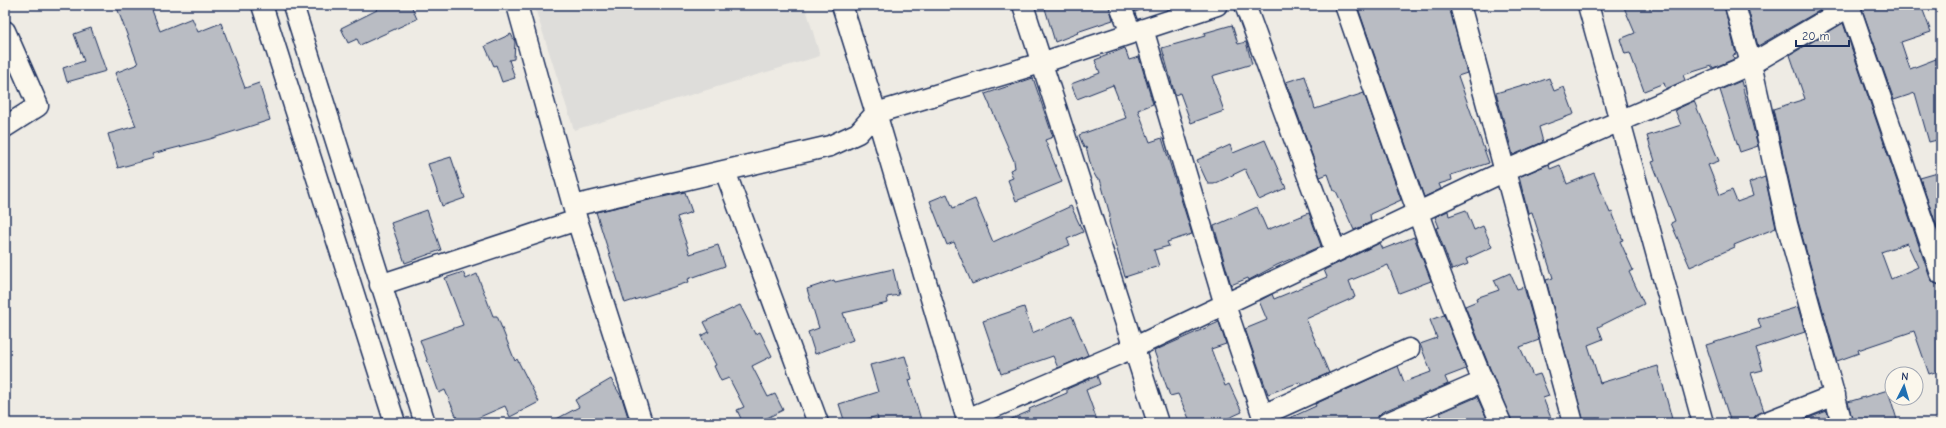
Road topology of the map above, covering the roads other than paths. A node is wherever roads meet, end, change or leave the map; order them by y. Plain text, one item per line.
1 (262, 5) edge
2 (293, 5) edge
3 (516, 5) edge
4 (842, 5) edge
5 (1023, 5) edge
6 (1120, 5) edge
7 (1217, 5) edge
8 (1245, 5) edge
9 (1345, 5) edge
10 (1460, 5) edge
11 (1588, 5) edge
12 (1735, 5) edge
13 (1850, 5) edge
14 (5, 31) edge
15 (1137, 31) junction
16 (1041, 63) junction
17 (1751, 64) junction
18 (876, 113) junction
19 (1620, 119) junction
20 (5, 127) edge
21 (725, 171) junction
22 (1505, 171) junction
23 (1418, 211) junction
24 (575, 213) junction
25 (1336, 250) junction
26 (1941, 274) edge
27 (380, 285) junction
28 (1225, 305) junction
29 (1134, 348) junction
30 (1409, 349) dead end
31 (1482, 382) junction
32 (1835, 395) junction
33 (1423, 415) edge
34 (1264, 419) edge
35 (967, 421) edge
36 (395, 423) edge
37 (425, 423) edge
38 (642, 423) edge
39 (818, 423) edge
40 (1158, 423) edge
41 (1386, 423) edge
42 (1501, 423) edge
43 (1572, 423) edge
44 (1703, 423) edge
45 (1764, 423) edge
46 (1842, 423) edge

1 - 36 street
2 - 27 street
3 - 24 street
4 - 18 street
5 - 16 street
6 - 15 street
7 - 15 street
8 - 25 street
9 - 23 street
10 - 22 street
11 - 19 street
12 - 17 street
13 - 17 street
13 - 26 street
14 - 20 street
15 - 16 street
15 - 28 street
16 - 18 street
16 - 29 street
17 - 19 street
17 - 32 street
18 - 21 street
18 - 35 street
19 - 22 street
19 - 44 street
21 - 24 street
21 - 39 street
22 - 23 street
22 - 43 street
23 - 25 street
23 - 31 street
24 - 27 street
24 - 38 street
25 - 28 street
27 - 37 street
28 - 29 street
28 - 34 street
29 - 35 street
29 - 40 street
30 - 34 street
31 - 33 street
31 - 42 street
32 - 45 street
32 - 46 street
33 - 41 street

